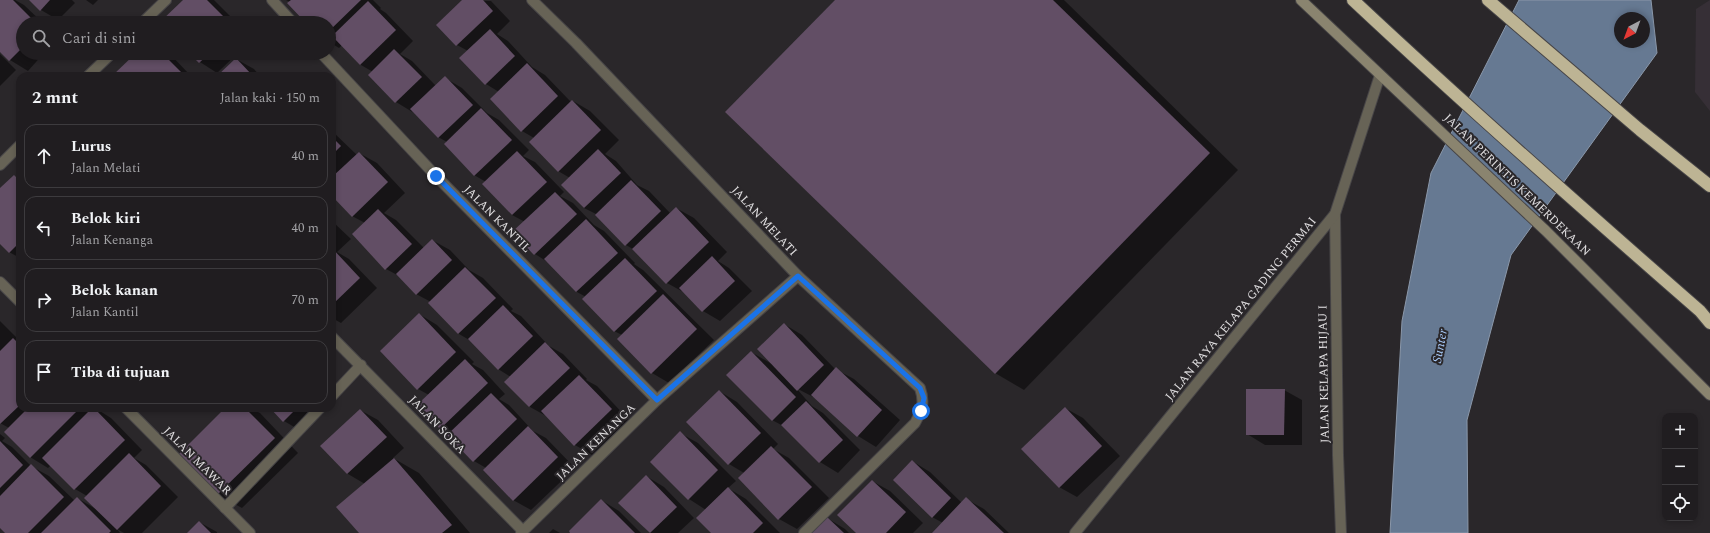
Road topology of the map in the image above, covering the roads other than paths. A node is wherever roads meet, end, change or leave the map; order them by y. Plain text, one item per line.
1 (166, 0) edge
2 (272, 0) edge
3 (532, 0) edge
4 (1301, 0) edge
5 (1353, 0) edge
6 (1488, 0) edge
7 (149, 16) edge
8 (287, 16) edge
9 (105, 60) edge
10 (328, 60) edge
11 (92, 72) edge
12 (1380, 75) junction
13 (16, 149) edge
14 (0, 165) edge
15 (1710, 186) edge
16 (1335, 214) junction
17 (798, 276) junction
18 (0, 282) edge
19 (16, 298) edge
20 (1710, 322) edge
21 (336, 341) edge
22 (361, 366) junction
23 (336, 392) edge
24 (1710, 395) edge
25 (657, 400) junction
26 (130, 412) edge
27 (316, 412) edge
28 (225, 508) junction
29 (522, 532) edge
30 (250, 533) edge
31 (804, 533) edge
32 (1075, 533) edge
33 (1341, 533) edge

1 - 7 street
2 - 8 street
3 - 17 street, JALAN MELATI
4 - 12 main road, JALAN PERINTIS KEMERDEKAAN
5 - 20 highway, JALAN PERINTIS KEMERDEKAAN
6 - 15 highway
9 - 11 street
10 - 25 street, JALAN KANTIL
12 - 16 street, JALAN RAYA KELAPA GADING PERMAI
12 - 24 main road, JALAN PERINTIS KEMERDEKAAN
13 - 14 street
16 - 32 street, JALAN RAYA KELAPA GADING PERMAI
16 - 33 street, JALAN KELAPA HIJAU I
17 - 25 street, JALAN KENANGA
17 - 31 street, JALAN MELATI
18 - 19 street
21 - 22 street, JALAN SOKA
22 - 23 street
22 - 29 street, JALAN SOKA
25 - 29 street, JALAN KENANGA
26 - 28 street, JALAN MAWAR
27 - 28 street
28 - 30 street, JALAN MAWAR

